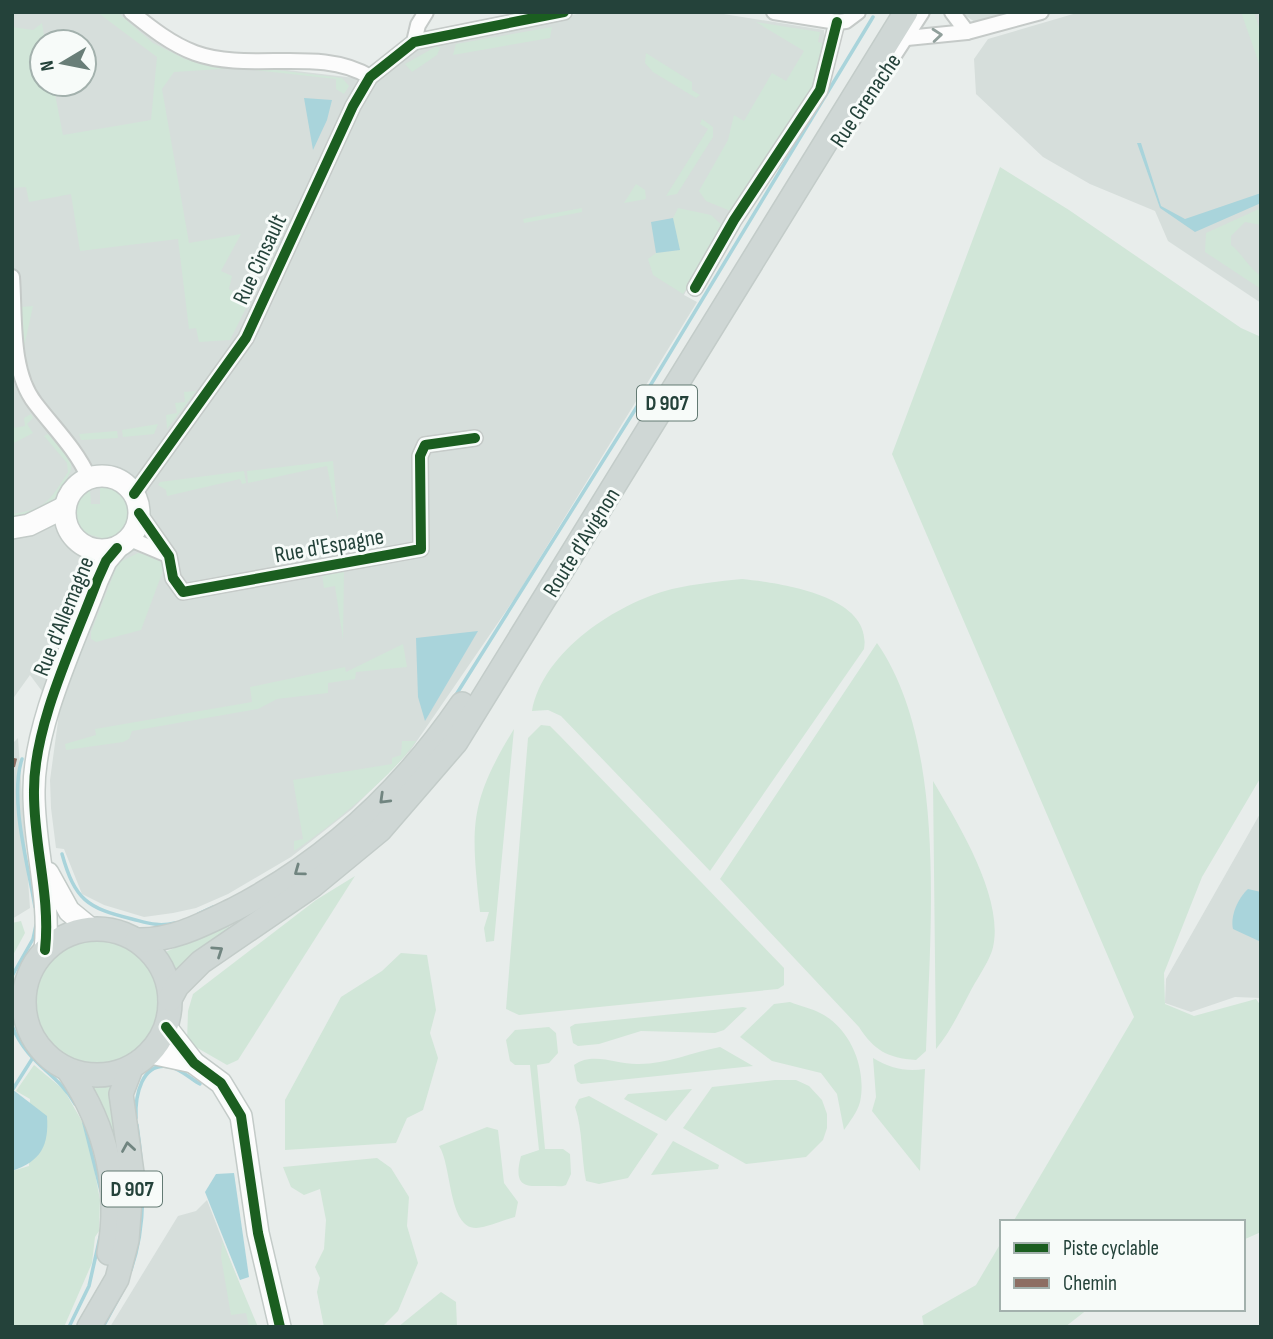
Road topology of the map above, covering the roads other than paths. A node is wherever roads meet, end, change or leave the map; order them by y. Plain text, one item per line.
1 (131, 12) edge
2 (426, 12) edge
3 (433, 12) edge
4 (564, 12) edge
5 (774, 12) edge
6 (858, 12) edge
7 (890, 12) edge
8 (906, 12) edge
9 (922, 12) edge
10 (952, 12) edge
11 (1041, 12) edge
12 (837, 22) junction
13 (967, 32) junction
14 (431, 37) junction
15 (906, 38) junction
16 (414, 42) junction
17 (370, 77) junction
18 (803, 183) junction
19 (12, 277) edge
20 (695, 288) dead end
21 (475, 438) dead end
22 (89, 478) junction
23 (136, 503) junction
24 (65, 508) junction
25 (20, 526) edge
26 (69, 533) junction
27 (123, 543) junction
28 (90, 549) junction
29 (169, 556) junction
30 (97, 581) junction
31 (41, 854) junction
32 (91, 929) junction
33 (137, 940) junction
34 (45, 950) junction
35 (170, 999) junction
36 (166, 1027) junction
37 (151, 1052) junction
38 (194, 1063) junction
39 (131, 1068) junction
40 (69, 1071) junction
41 (100, 1306) junction
42 (89, 1327) edge
43 (280, 1327) edge

1 - 17 street
2 - 16 street, Rue Cinsault
3 - 14 street
4 - 14 street
5 - 12 street
6 - 12 street
7 -> 33 main road, Route d'Avignon / D 907
8 - 18 main road, Route d'Avignon / D 907
9 - 15 street, Rue Grenache
10 - 13 street
11 - 13 street
12 - 20 street
15 -> 13 street
14 - 16 street
15 - 18 street, Rue Grenache
16 - 17 street, Rue Cinsault
17 - 23 street, Rue Cinsault
35 -> 18 main road, Route d'Avignon / D 907
19 - 22 street
21 - 29 street, Rue d'Espagne
22 - 23 street
22 - 24 street
23 - 27 street
23 - 29 street, Rue d'Espagne
24 - 25 street
24 - 26 street
25 - 26 street
26 - 28 street
27 - 28 street
27 - 29 street
27 - 30 street, Rue d'Allemagne
28 - 30 street, Rue d'Allemagne
30 - 31 street, Rue d'Allemagne
31 - 32 street, Rue d'Allemagne
31 - 34 street, Rue d'Allemagne
32 - 33 main road, D 907
32 - 34 main road, D 907
33 - 35 main road, D 907
34 - 40 main road, D 907
35 - 36 main road, D 907
36 - 37 main road, D 907
36 - 38 street
37 - 38 street
37 - 39 main road, D 907
38 - 43 street
39 - 40 main road, D 907
41 -> 39 main road, D 907
40 - 41 main road, D 907
41 - 42 main road, D 907

